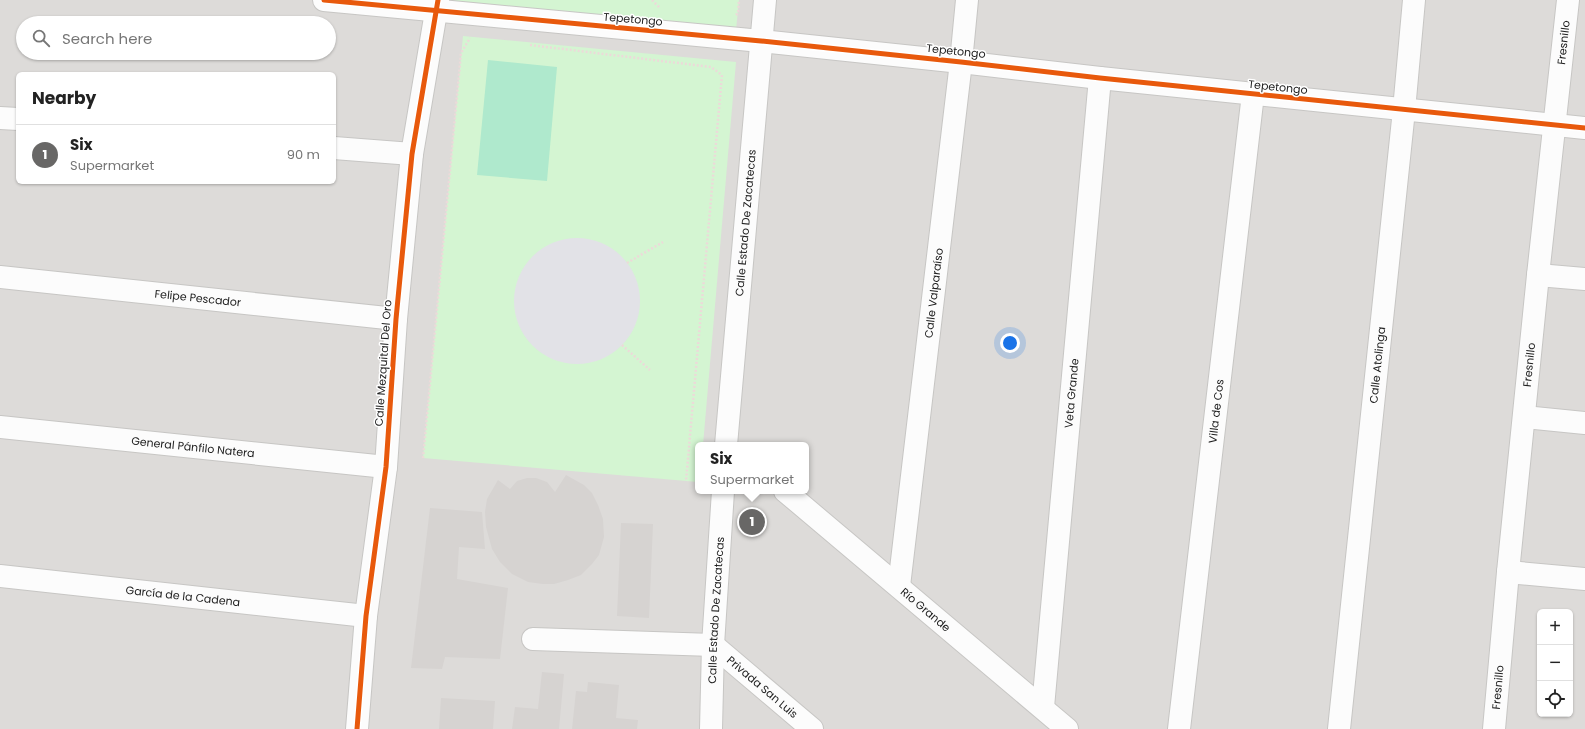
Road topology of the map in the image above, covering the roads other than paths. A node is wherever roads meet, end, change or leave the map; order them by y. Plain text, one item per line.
1 (324, 0) edge
2 (765, 0) edge
3 (967, 0) edge
4 (1414, 0) edge
5 (1568, 0) edge
6 (438, 6) edge
7 (761, 41) junction
8 (961, 62) junction
9 (1100, 78) junction
10 (1253, 94) junction
11 (1404, 110) junction
12 (0, 118) edge
13 (16, 119) edge
14 (1554, 125) junction
15 (1585, 128) edge
16 (336, 148) edge
17 (412, 154) junction
18 (1538, 275) junction
19 (0, 277) edge
20 (1585, 279) edge
21 (396, 319) junction
22 (1524, 416) junction
23 (1585, 423) edge
24 (0, 427) edge
25 (727, 442) edge
26 (386, 467) junction
27 (723, 494) edge
28 (789, 494) edge
29 (1508, 572) junction
30 (0, 576) edge
31 (1585, 579) edge
32 (899, 586) junction
33 (366, 616) junction
34 (533, 639) dead end
35 (713, 645) junction
36 (1043, 708) junction
37 (357, 729) edge
38 (711, 729) edge
39 (812, 729) edge
40 (1067, 729) edge
41 (1179, 729) edge
42 (1339, 729) edge
43 (1498, 729) edge

1 - 6 street, Tepetongo
2 - 7 street, Calle Estado De Zacatecas
3 - 8 street, Calle Valparaíso
4 - 11 street, Calle Atolinga
5 - 14 street, Fresnillo
6 - 7 street, Tepetongo
6 - 17 street, Calle Mezquital Del Oro
7 - 8 street, Tepetongo
7 - 25 street, Calle Estado De Zacatecas
8 - 9 street, Tepetongo
8 - 32 street, Calle Valparaíso
9 - 10 street, Tepetongo
9 - 36 street, Veta Grande
10 - 11 street, Tepetongo
10 - 41 street, Villa de Cos
11 - 14 street, Tepetongo
11 - 42 street, Calle Atolinga
12 - 13 street
14 - 15 street, Tepetongo
14 - 18 street, Fresnillo
16 - 17 street
17 - 21 street, Calle Mezquital Del Oro
18 - 20 street
18 - 22 street, Fresnillo
19 - 21 street, Felipe Pescador
21 - 26 street, Calle Mezquital Del Oro
22 - 23 street
22 - 29 street, Fresnillo
24 - 26 street, General Pánfilo Natera
26 - 33 street, Calle Mezquital Del Oro
27 - 35 street, Calle Estado De Zacatecas
28 - 32 street, Río Grande
29 - 31 street
29 - 43 street, Fresnillo
30 - 33 street, García de la Cadena
32 - 36 street, Río Grande
33 - 37 street, Calle Mezquital Del Oro
34 - 35 street
35 - 38 street, Calle Estado De Zacatecas
35 - 39 street, Privada San Luis
36 - 40 street, Río Grande

